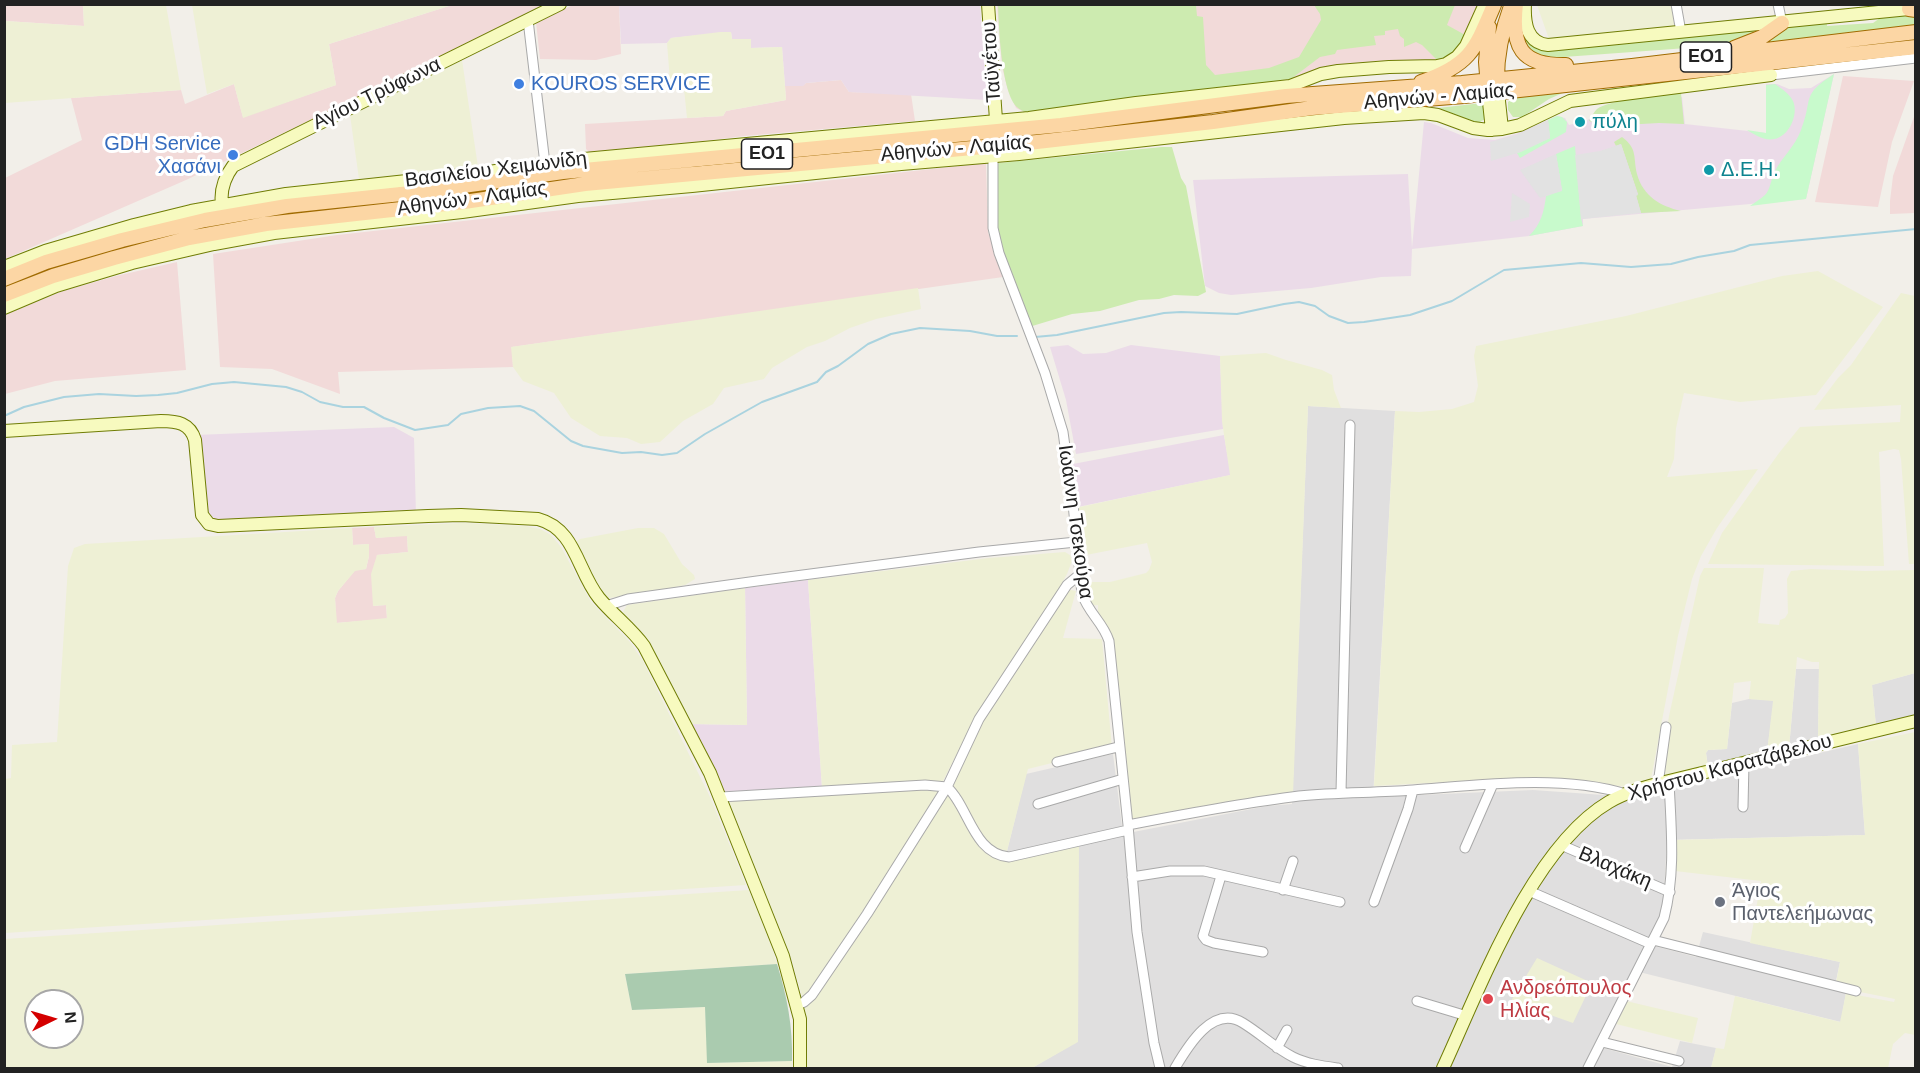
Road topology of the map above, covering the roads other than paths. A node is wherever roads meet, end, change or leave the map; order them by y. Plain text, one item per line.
1 (560, 4) edge
2 (988, 4) edge
3 (1485, 4) edge
4 (1514, 4) edge
5 (1524, 4) edge
6 (1676, 4) edge
7 (1778, 4) edge
8 (1494, 5) edge
9 (1912, 8) edge
10 (528, 20) junction
11 (1782, 22) junction
12 (1682, 32) junction
13 (1916, 32) edge
14 (1916, 47) edge
15 (1916, 58) edge
16 (1683, 60) junction
17 (1657, 64) junction
18 (1771, 75) joint
19 (1492, 86) junction
20 (1405, 88) junction
21 (996, 120) junction
22 (1497, 130) junction
23 (993, 157) junction
24 (545, 164) junction
25 (222, 205) junction
26 (4, 267) edge
27 (4, 279) edge
28 (4, 296) edge
29 (4, 308) edge
30 (1350, 425) dead end
31 (4, 431) edge
32 (1076, 542) junction
33 (1079, 575) junction
34 (606, 606) junction
35 (1916, 721) edge
36 (1666, 727) dead end
37 (1118, 747) junction
38 (1057, 762) dead end
39 (1744, 763) junction
40 (1123, 779) junction
41 (1664, 782) junction
42 (1493, 784) junction
43 (947, 787) junction
44 (1413, 790) junction
45 (1341, 792) junction
46 (1626, 794) junction
47 (721, 797) junction
48 (1038, 804) dead end
49 (1743, 807) dead end
50 (1128, 827) junction
51 (1561, 845) junction
52 (1465, 848) dead end
53 (1293, 861) dead end
54 (1221, 876) junction
55 (1132, 877) junction
56 (1283, 890) junction
57 (1529, 891) junction
58 (1670, 892) junction
59 (1340, 902) dead end
60 (1374, 902) dead end
61 (1652, 942) junction
62 (1263, 952) dead end
63 (1856, 991) dead end
64 (1417, 1001) dead end
65 (798, 1005) junction
66 (1467, 1016) junction
67 (1287, 1030) dead end
68 (1602, 1042) junction
69 (1276, 1048) junction
70 (1679, 1061) dead end
71 (1302, 1065) edge
72 (800, 1068) edge
73 (1160, 1068) edge
74 (1175, 1068) edge
75 (1338, 1068) edge
76 (1443, 1068) edge
77 (1588, 1068) edge

1 - 10 street, Αγίου Τρύφωνα
2 - 21 street, Ταϋγέτου
3 - 21 street, Βασιλείου Χειμωνίδη
4 - 17 main road
4 - 19 main road
5 - 12 street
6 - 12 street
7 - 11 street
8 - 19 main road
8 - 20 main road
9 - 11 street
10 - 24 street
10 - 25 street, Αγίου Τρύφωνα
11 - 12 street
11 - 16 main road
13 - 16 main road, Αθηνών - Λαμίας / ΕΟ1
14 - 19 main road, Αθηνών - Λαμίας / ΕΟ1
15 - 18 street
16 - 17 main road, Αθηνών - Λαμίας / ΕΟ1
17 - 19 main road, Αθηνών - Λαμίας / ΕΟ1
18 - 22 street
19 - 20 main road, Αθηνών - Λαμίας / ΕΟ1
19 - 22 street
19 - 28 main road, Αθηνών - Λαμίας / ΕΟ1
20 - 27 main road, Αθηνών - Λαμίας / ΕΟ1
21 - 24 street, Βασιλείου Χειμωνίδη
22 - 23 street
23 - 29 street
23 - 32 street, Ιωάννη Τσεκούρα
24 - 25 street, Βασιλείου Χειμωνίδη
25 - 26 street, Βασιλείου Χειμωνίδη
30 - 45 street
31 - 34 street
32 - 33 street, Ιωάννη Τσεκούρα
32 - 34 street
33 - 37 street, Ιωάννη Τσεκούρα
33 - 43 street
34 - 47 street
35 - 39 street, Χρήστου Καρατζάβελου
36 - 41 street
37 - 38 street
37 - 40 street, Ιωάννη Τσεκούρα
39 - 41 street, Χρήστου Καρατζάβελου
39 - 49 street
40 - 48 street
40 - 50 street, Ιωάννη Τσεκούρα
41 - 46 street, Χρήστου Καρατζάβελου
41 - 58 street
42 - 44 street
42 - 46 street
42 - 52 street
43 - 47 street
43 - 50 street
43 - 65 street
44 - 45 street
44 - 60 street
45 - 50 street
46 - 51 street, Χρήστου Καρατζάβελου
47 - 65 street
50 - 55 street, Ιωάννη Τσεκούρα
51 - 57 street, Χρήστου Καρατζάβελου
51 - 58 street, Βλαχάκη
53 - 56 street
54 - 55 street
54 - 56 street
54 - 62 street
55 - 73 street, Ιωάννη Τσεκούρα
56 - 59 street
57 - 61 street
57 - 66 street, Χρήστου Καρατζάβελου
58 - 61 street
61 - 63 street
61 - 68 street
64 - 66 street
65 - 72 street
66 - 76 street, Χρήστου Καρατζάβελου
67 - 69 street
68 - 70 street
68 - 77 street
69 - 71 street
69 - 74 street
71 - 75 street

